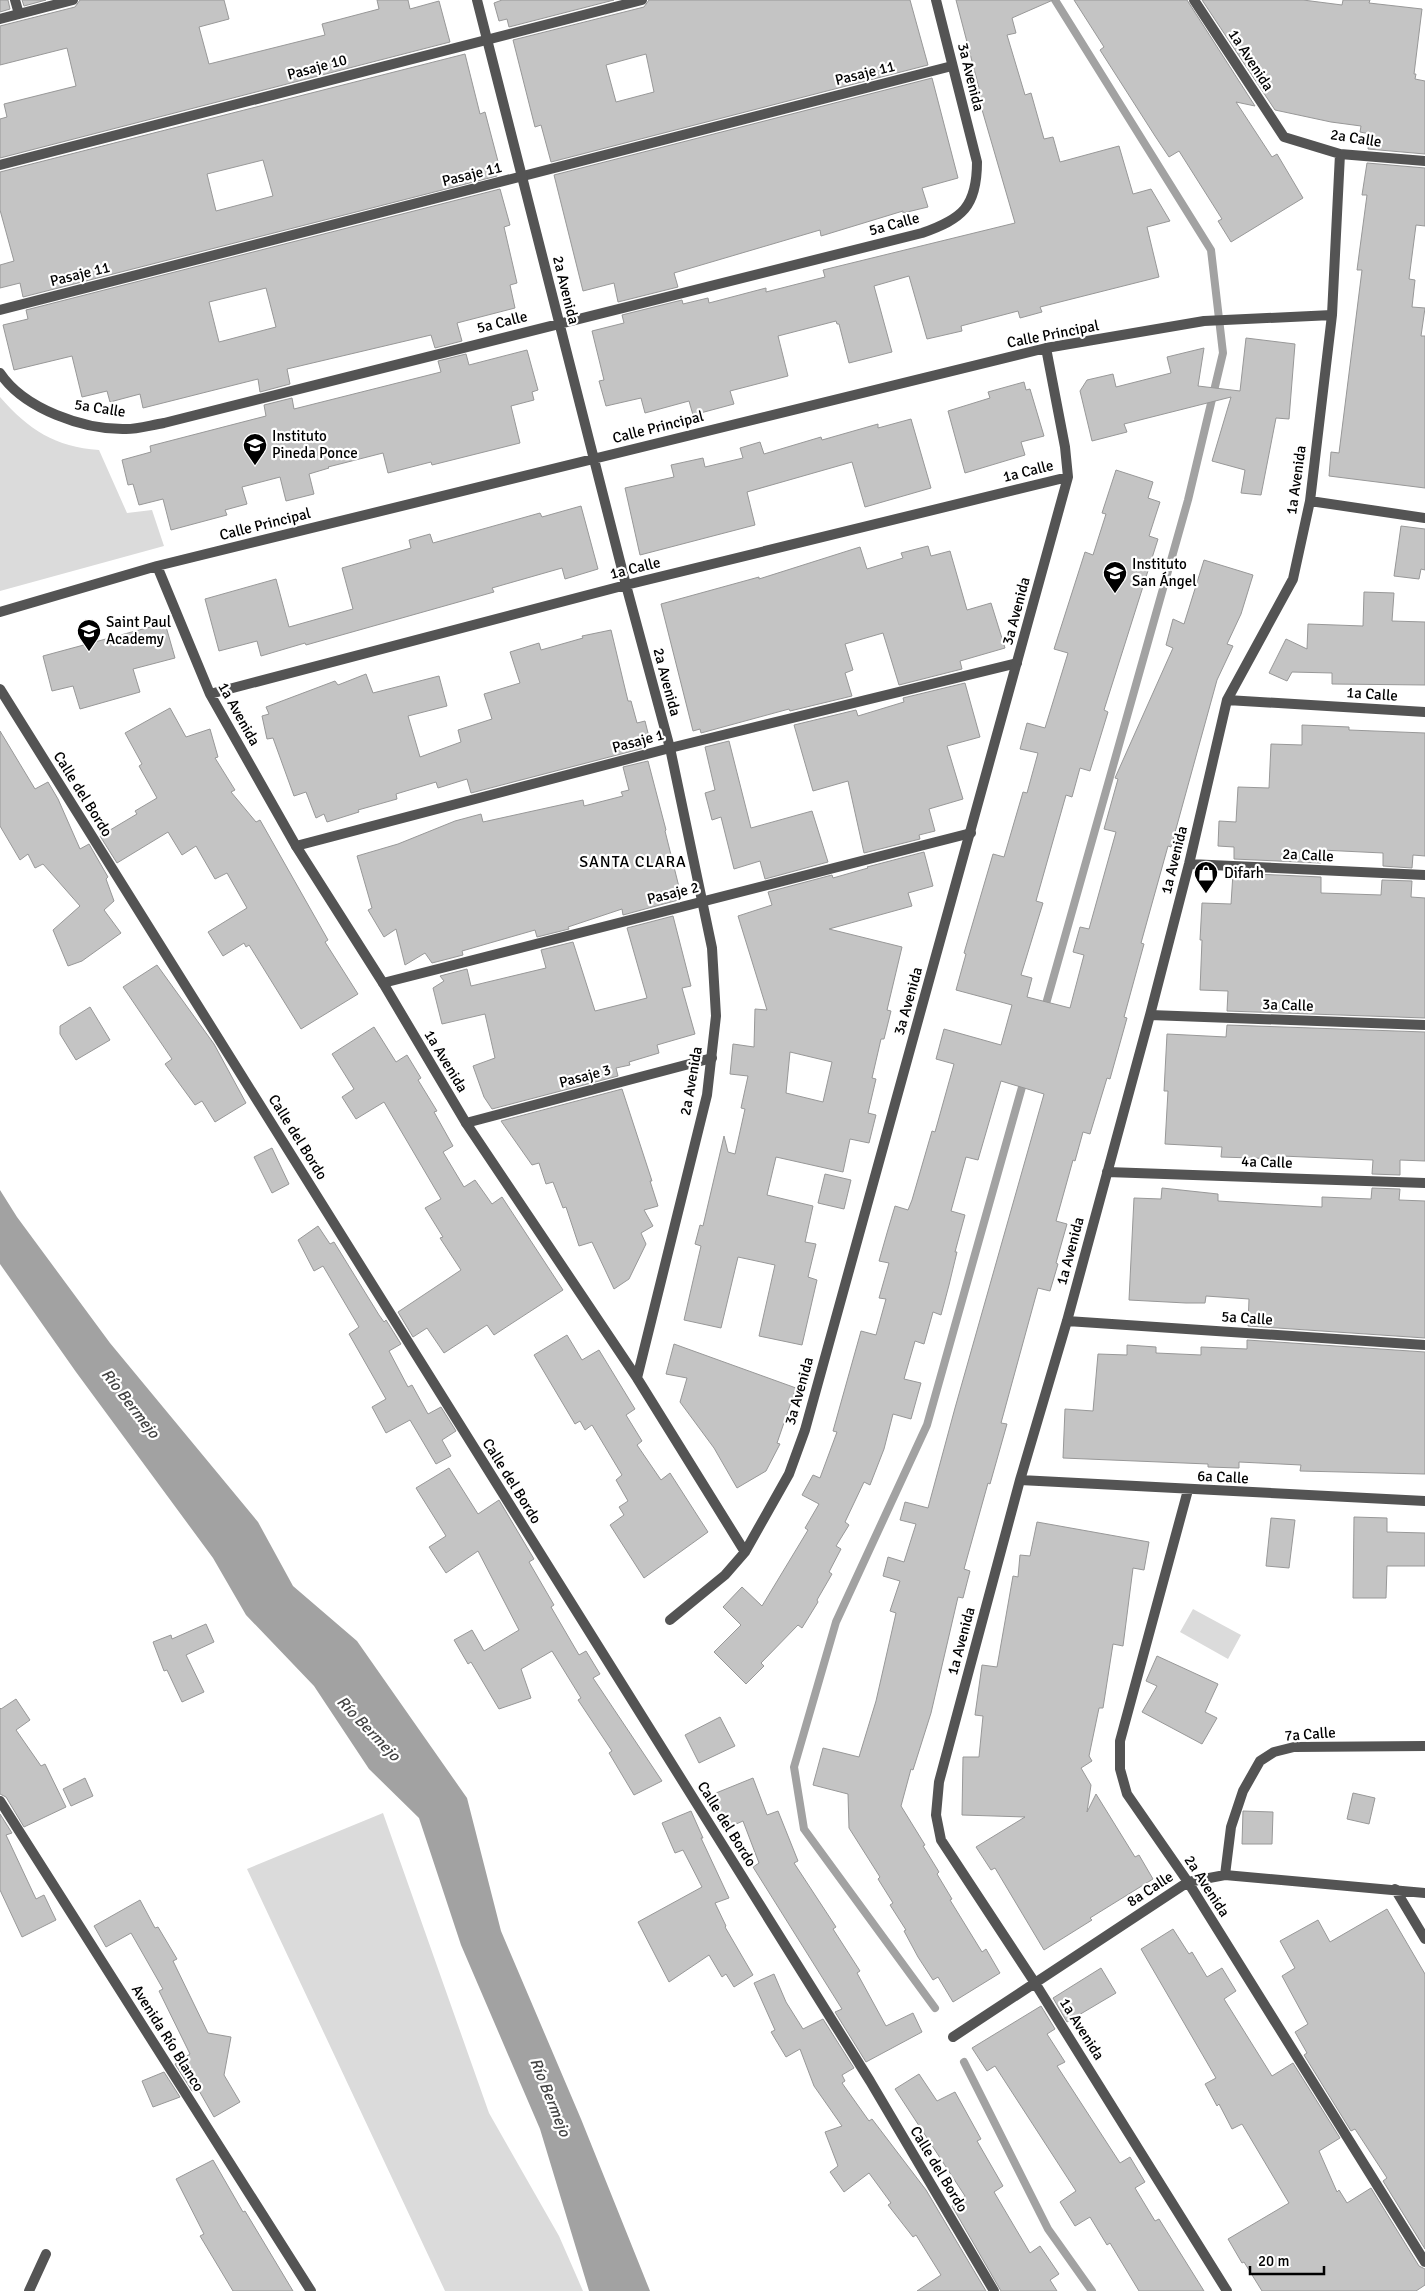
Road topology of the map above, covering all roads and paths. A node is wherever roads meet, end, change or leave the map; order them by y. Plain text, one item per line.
1 (15, 0) edge
2 (73, 0) edge
3 (477, 0) edge
4 (642, 0) edge
5 (936, 0) edge
6 (1194, 0) edge
7 (19, 14) junction
8 (0, 19) edge
9 (487, 39) junction
10 (952, 66) junction
11 (1284, 137) joint
12 (1340, 154) junction
13 (1425, 161) edge
14 (977, 162) joint
15 (0, 165) edge
16 (522, 176) junction
17 (0, 310) edge
18 (1332, 316) junction
19 (559, 323) junction
20 (1046, 348) junction
21 (1, 375) edge
22 (594, 458) junction
23 (1068, 477) junction
24 (1310, 500) junction
25 (1425, 518) edge
26 (157, 566) junction
27 (626, 585) junction
28 (0, 612) edge
29 (1017, 663) junction
30 (0, 690) edge
31 (210, 694) junction
32 (1228, 700) junction
33 (1425, 712) edge
34 (670, 748) junction
35 (971, 833) junction
36 (296, 846) junction
37 (1189, 864) junction
38 (1425, 875) edge
39 (703, 900) junction
40 (383, 983) junction
41 (1150, 1015) junction
42 (1425, 1025) edge
43 (712, 1058) junction
44 (466, 1123) junction
45 (1107, 1172) junction
46 (1425, 1182) edge
47 (1066, 1321) junction
48 (1425, 1345) edge
49 (637, 1378) junction
50 (1020, 1480) junction
51 (1188, 1490) junction
52 (1425, 1502) edge
53 (745, 1552) junction
54 (670, 1620) dead end
55 (1425, 1746) edge
56 (0, 1801) edge
57 (1225, 1875) junction
58 (1188, 1882) junction
59 (1395, 1889) junction
60 (1425, 1893) edge
61 (1425, 1939) edge
62 (1035, 1983) junction
63 (954, 2037) dead end
64 (46, 2254) dead end
65 (1425, 2262) edge
66 (29, 2291) edge
67 (311, 2291) edge
68 (994, 2291) edge
69 (1227, 2291) edge

1 - 7 street
2 - 7 street
3 - 9 street, 2a Avenida
4 - 9 street, Pasaje 10
5 - 10 street, 3a Avenida
6 - 11 street, 1a Avenida
7 - 8 street
9 - 15 street, Pasaje 10
9 - 16 street, 2a Avenida
10 - 14 street, 3a Avenida
10 - 16 street, Pasaje 11
11 - 12 street, 2a Calle
12 - 13 street, 2a Calle
12 - 18 street, 1a Avenida
14 - 19 street, 5a Calle
16 - 17 street, Pasaje 11
16 - 19 street, 2a Avenida
18 - 20 street, Calle Principal
18 - 24 street, 1a Avenida
19 - 21 street, 5a Calle
19 - 22 street, 2a Avenida
20 - 22 street, Calle Principal
20 - 23 street, 3a Avenida
22 - 26 street, Calle Principal
22 - 27 street, 2a Avenida
23 - 27 street, 1a Calle
23 - 29 street, 3a Avenida
24 - 25 street
24 - 32 street, 1a Avenida
26 - 28 street, Calle Principal
26 - 31 street, 1a Avenida
27 - 31 street, 1a Calle
27 - 34 street, 2a Avenida
29 - 34 street, Pasaje 1
29 - 35 street, 3a Avenida
30 - 68 street, Calle del Bordo
31 - 36 street, 1a Avenida
32 - 33 street, 1a Calle
32 - 37 street, 1a Avenida
34 - 36 street, Pasaje 1
34 - 39 street, 2a Avenida
35 - 39 street, Pasaje 2
35 - 53 street, 3a Avenida
36 - 40 street, 1a Avenida
37 - 38 street, 2a Calle
37 - 41 street, 1a Avenida
39 - 40 street, Pasaje 2
39 - 43 street, 2a Avenida
40 - 44 street, 1a Avenida
41 - 42 street, 3a Calle
41 - 45 street, 1a Avenida
43 - 44 street, Pasaje 3
43 - 49 street, 2a Avenida
44 - 49 street, 1a Avenida
45 - 46 street, 4a Calle
45 - 47 street, 1a Avenida
47 - 48 street, 5a Calle
47 - 50 street, 1a Avenida
49 - 53 street, 1a Avenida
50 - 51 street, 6a Calle
50 - 62 street, 1a Avenida
51 - 52 street, 6a Calle
51 - 58 street, 2a Avenida
53 - 54 street, 3a Avenida
55 - 57 street, 7a Calle
56 - 67 street, Avenida Río Blanco
57 - 58 street, 8a Calle
57 - 59 street, 8a Calle
58 - 62 street, 8a Calle
58 - 65 street, 2a Avenida
59 - 60 street, 8a Calle
59 - 61 street
62 - 63 street, 8a Calle
62 - 69 street, 1a Avenida
64 - 66 street

